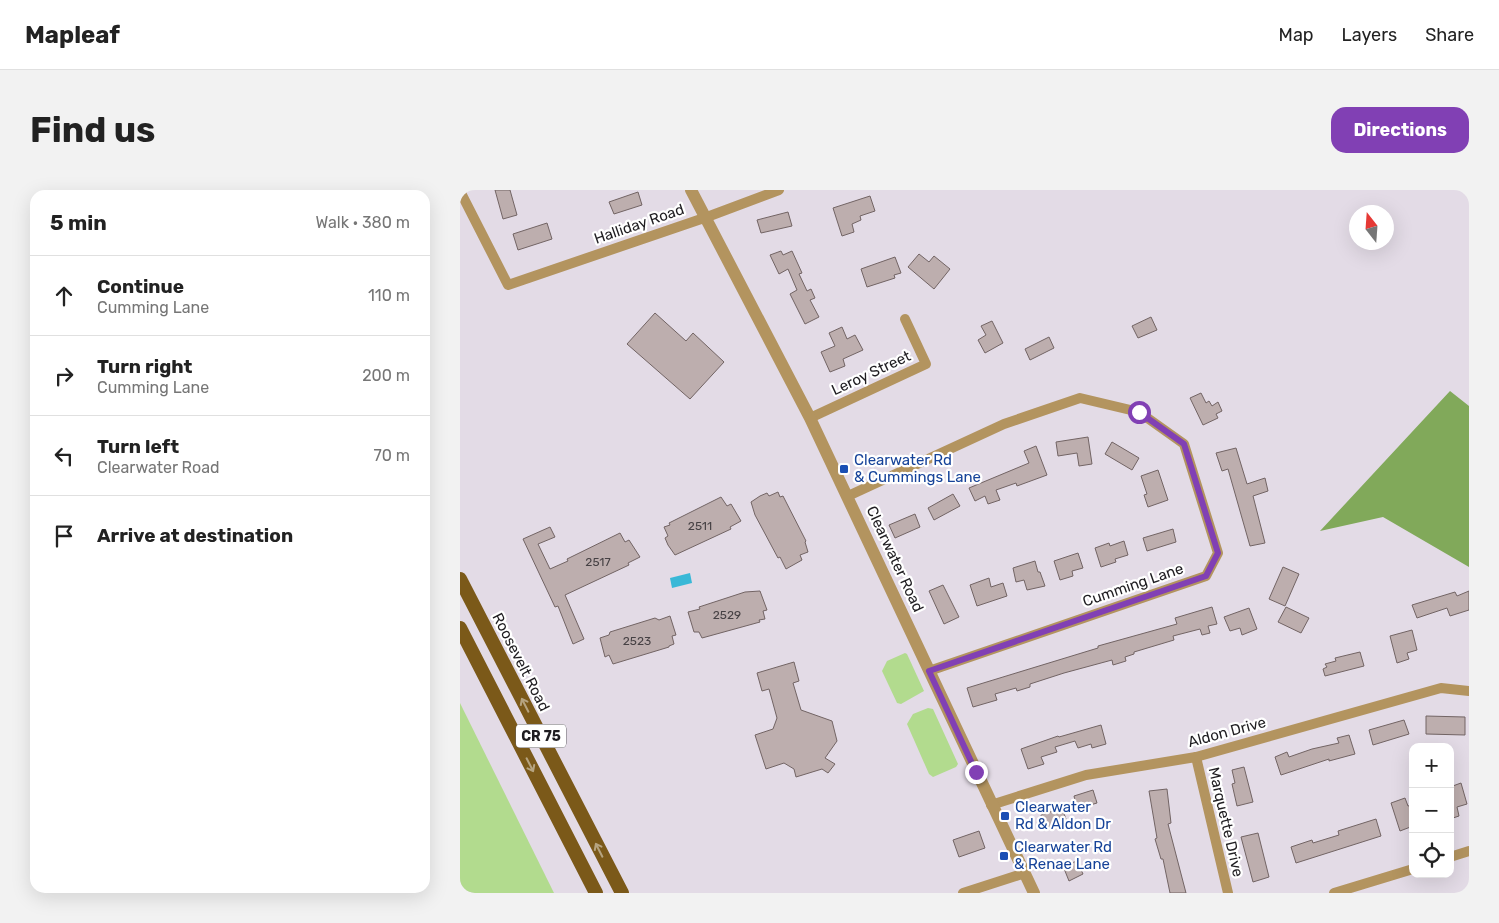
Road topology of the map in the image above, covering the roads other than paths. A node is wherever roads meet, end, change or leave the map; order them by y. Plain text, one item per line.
1 (691, 190) edge
2 (779, 190) edge
3 (460, 191) edge
4 (706, 217) junction
5 (905, 319) dead end
6 (810, 418) junction
7 (848, 496) junction
8 (460, 580) edge
9 (460, 628) edge
10 (929, 671) junction
11 (1469, 691) edge
12 (1196, 757) junction
13 (992, 805) junction
14 (1469, 851) edge
15 (1454, 856) edge
16 (1409, 870) edge
17 (1025, 873) junction
18 (596, 893) edge
19 (622, 893) edge
20 (963, 893) edge
21 (1034, 893) edge
22 (1228, 893) edge
23 (1334, 893) edge

1 - 4 street, Clearwater Road
2 - 4 street, Halliday Road
3 - 4 street, Halliday Road
4 - 6 street, Clearwater Road
5 - 6 street, Leroy Street
6 - 7 street, Clearwater Road
7 - 10 street, Clearwater Road
7 - 10 street, Cumming Lane
19 -> 8 main road, Roosevelt Road / CR 75
9 -> 18 main road, CR 75
10 - 13 street, Clearwater Road
11 - 12 street, Aldon Drive
12 - 13 street, Aldon Drive
12 - 22 street, Marquette Drive
13 - 17 street, Clearwater Road
14 - 15 street
16 - 23 street
17 - 20 street
17 - 21 street, Clearwater Road

